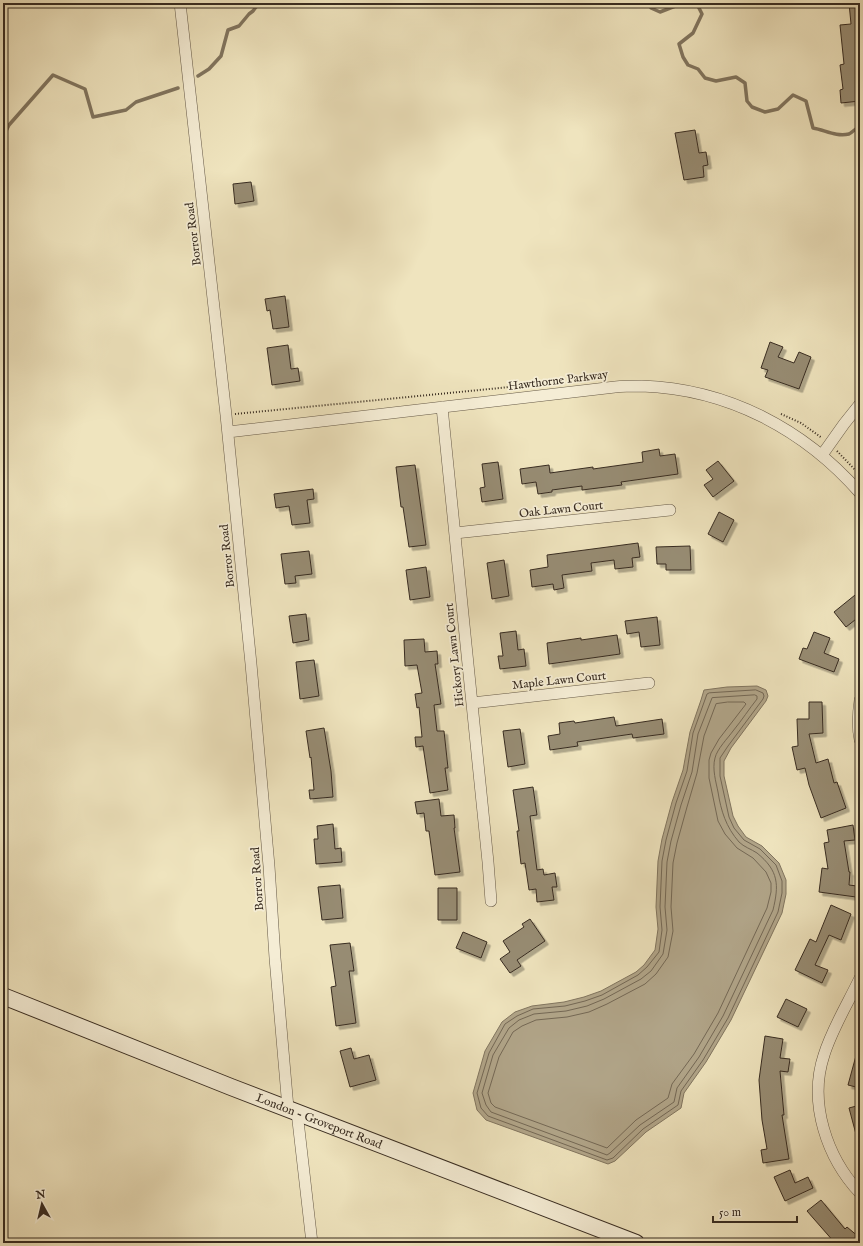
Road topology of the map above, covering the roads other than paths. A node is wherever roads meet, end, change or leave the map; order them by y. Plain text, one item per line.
1 (180, 3) edge
2 (860, 404) edge
3 (442, 407) junction
4 (228, 432) junction
5 (822, 455) junction
6 (860, 493) edge
7 (670, 510) dead end
8 (455, 534) junction
9 (648, 683) dead end
10 (860, 700) edge
11 (472, 703) junction
12 (860, 740) edge
13 (491, 901) dead end
14 (860, 978) edge
15 (3, 996) edge
16 (292, 1110) junction
17 (860, 1193) edge
18 (312, 1243) edge
19 (636, 1243) edge

1 - 4 street, Borror Road
2 - 5 street
3 - 4 street, Hawthorne Parkway
3 - 5 street, Hawthorne Parkway
3 - 8 street, Hickory Lawn Court
4 - 16 street, Borror Road
5 - 6 street, Hawthorne Parkway
7 - 8 street, Oak Lawn Court
8 - 11 street, Hickory Lawn Court
9 - 11 street, Maple Lawn Court
10 - 12 street
11 - 13 street, Hickory Lawn Court
14 - 17 street
15 - 16 main road, London - Groveport Road
16 - 18 street, Borror Road
16 - 19 main road, London - Groveport Road

